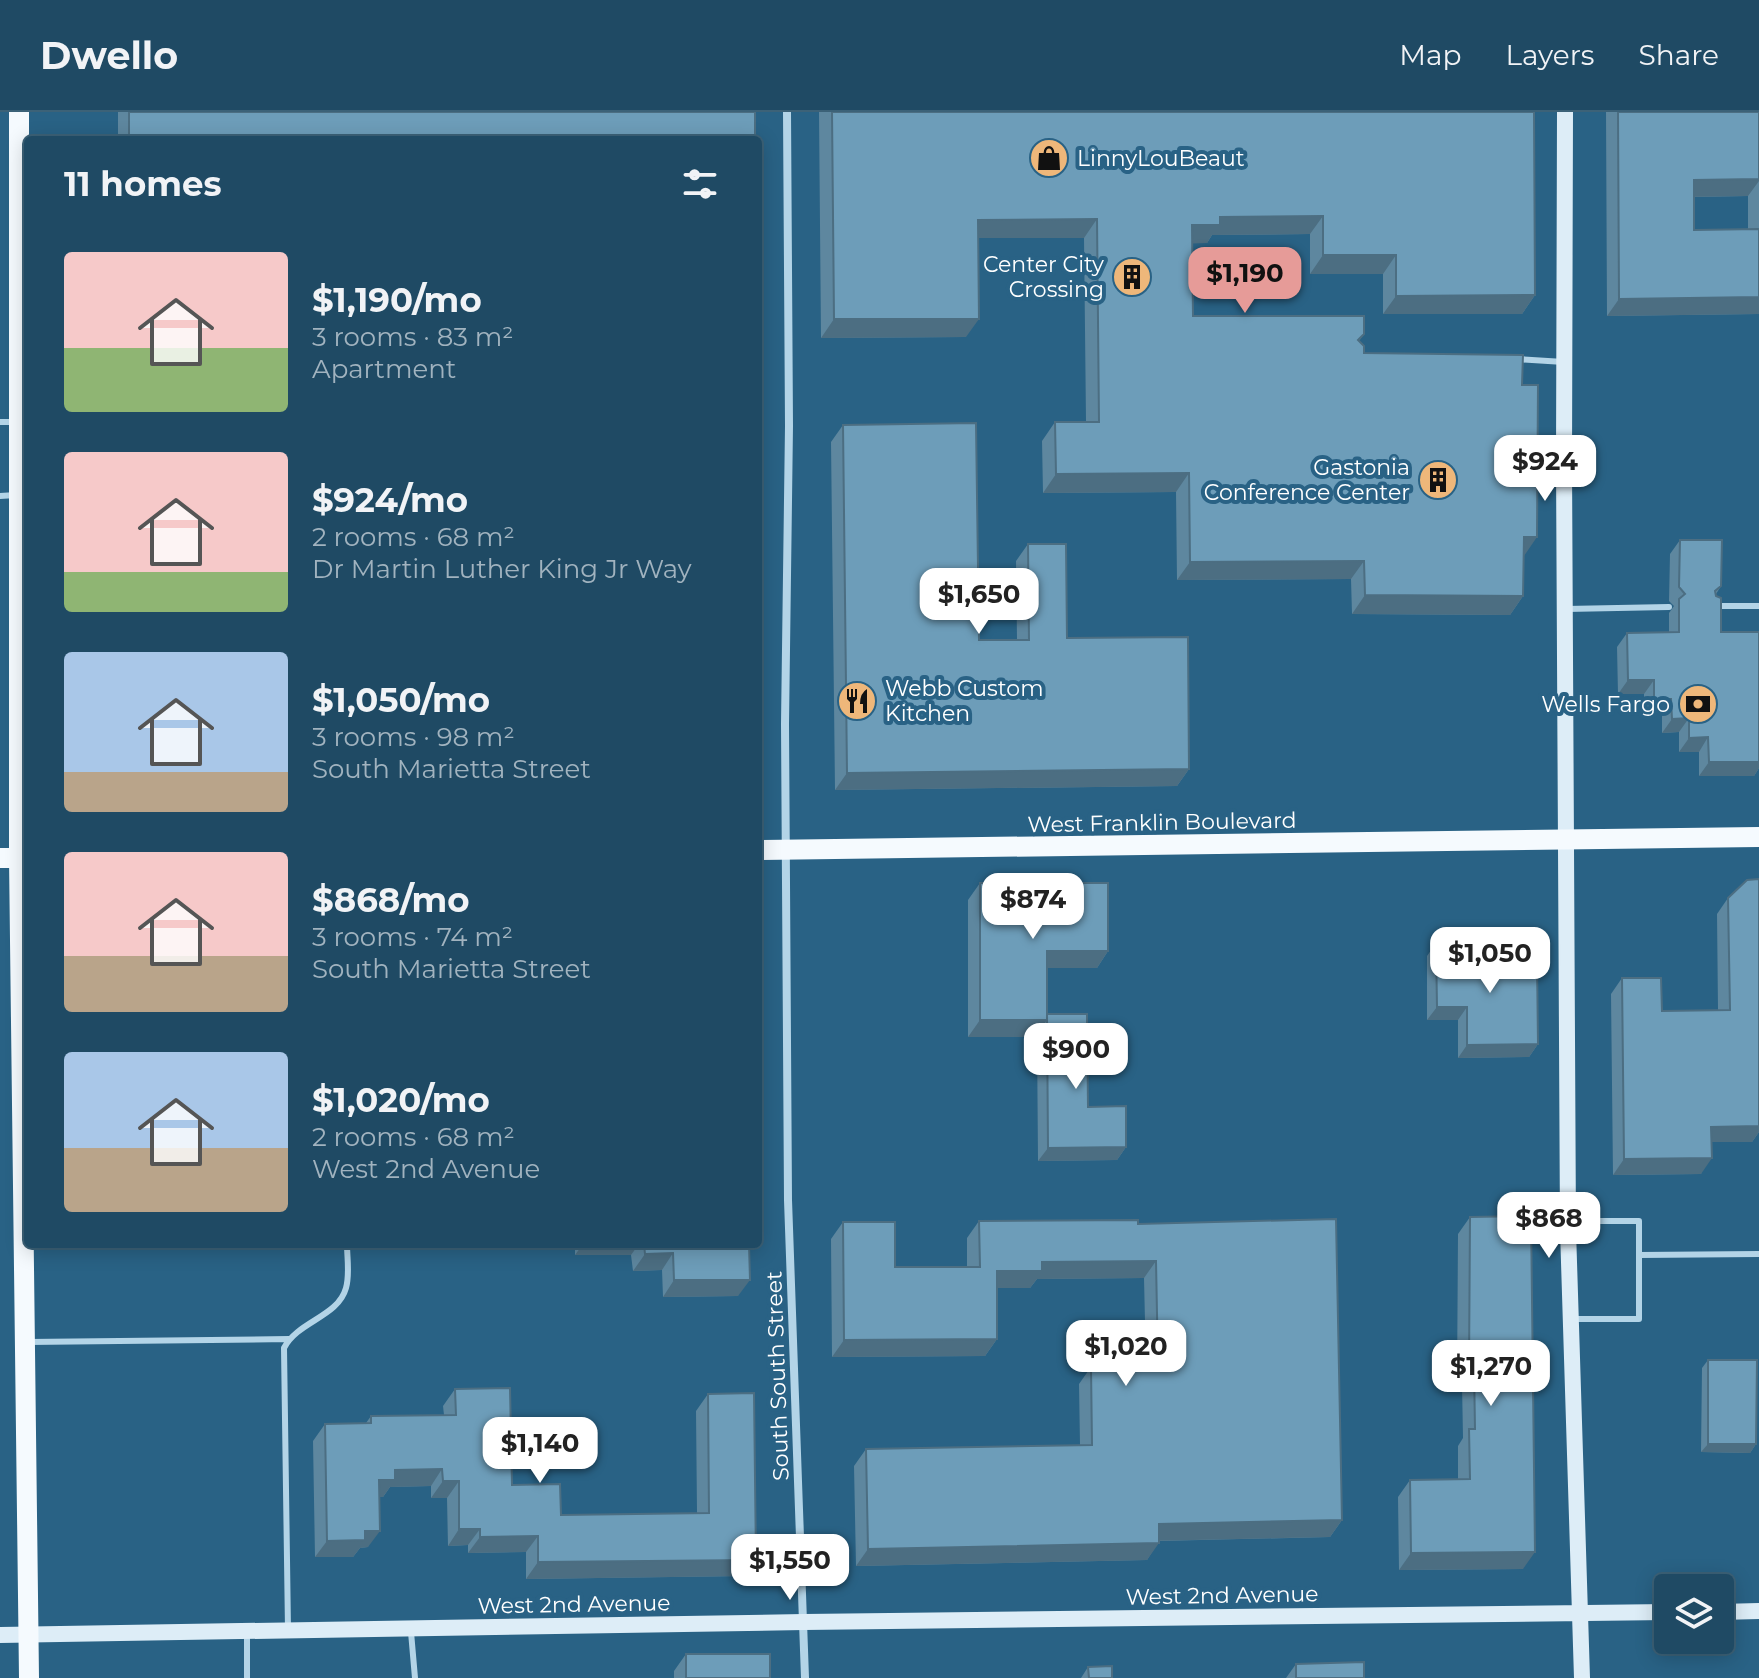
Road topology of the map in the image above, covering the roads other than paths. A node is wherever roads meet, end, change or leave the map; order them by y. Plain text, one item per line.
1 (19, 112) edge
2 (787, 112) edge
3 (1565, 112) edge
4 (1502, 359) edge
5 (1564, 362) junction
6 (10, 422) edge
7 (9, 496) edge
8 (1711, 606) edge
9 (1759, 606) edge
10 (1669, 607) dead end
11 (1566, 609) junction
12 (1759, 837) edge
13 (1566, 841) junction
14 (762, 850) edge
15 (788, 850) junction
16 (16, 858) edge
17 (1568, 1221) junction
18 (347, 1248) edge
19 (1759, 1254) edge
20 (1639, 1255) junction
21 (1571, 1319) junction
22 (289, 1339) junction
23 (24, 1342) junction
24 (1759, 1611) edge
25 (1654, 1612) edge
26 (1734, 1612) edge
27 (1581, 1613) junction
28 (804, 1622) junction
29 (411, 1628) junction
30 (288, 1630) junction
31 (247, 1631) junction
32 (28, 1634) junction
33 (0, 1635) edge
34 (29, 1678) edge
35 (247, 1678) edge
36 (415, 1678) edge
37 (805, 1678) edge
38 (1582, 1678) edge

1 - 6 main road
2 - 15 street, South South Street
3 - 5 street
4 - 5 lane
5 - 11 street
6 - 7 main road
7 - 16 main road
8 - 9 lane
10 - 11 lane
11 - 13 street
12 - 13 main road, West Franklin Boulevard
13 - 15 main road, West Franklin Boulevard
13 - 17 street
14 - 15 main road, West Franklin Boulevard
15 - 28 street, South South Street
16 - 23 main road
17 - 20 lane
17 - 21 street
18 - 22 lane
19 - 20 lane
20 - 21 lane
21 - 27 street
22 - 23 lane
22 - 30 lane
23 - 32 main road
24 - 26 street
25 - 27 street, West 2nd Avenue
27 - 28 street, West 2nd Avenue
27 - 38 street
28 - 29 street, West 2nd Avenue
28 - 37 street, South South Street
29 - 30 street, West 2nd Avenue
29 - 36 lane
30 - 31 street, West 2nd Avenue
31 - 32 street, West 2nd Avenue
31 - 35 lane
32 - 33 street, West 2nd Avenue
32 - 34 main road

